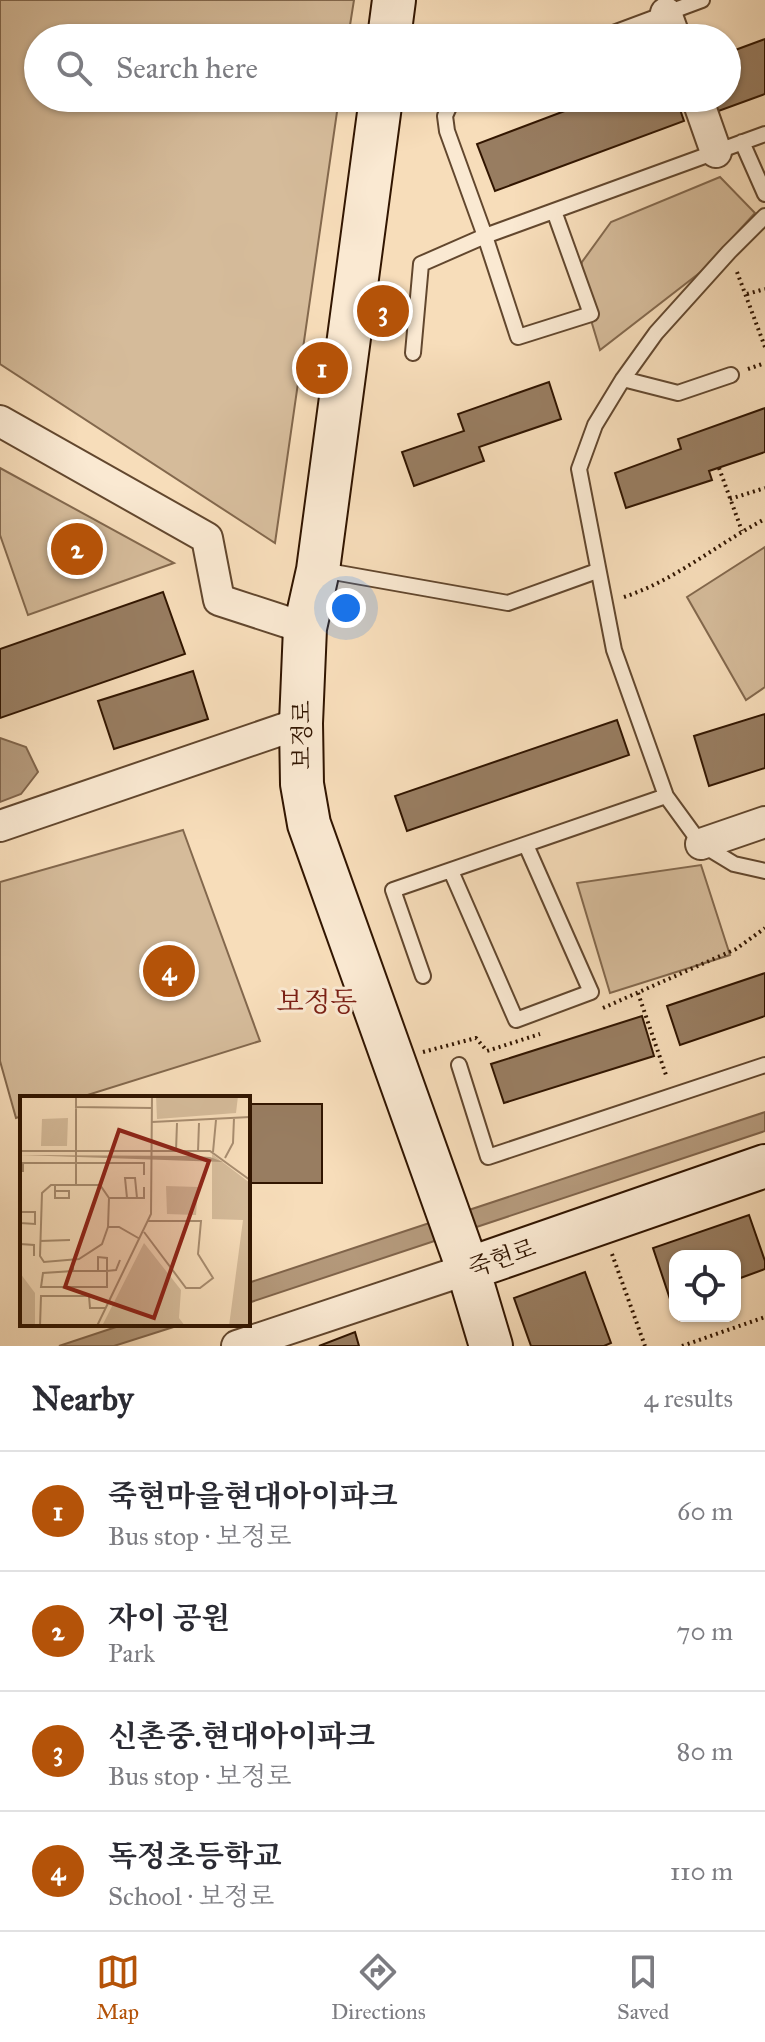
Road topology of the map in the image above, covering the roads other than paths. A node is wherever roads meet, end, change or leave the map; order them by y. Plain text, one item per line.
1 (394, 0) edge
2 (702, 0) edge
3 (391, 24) edge
4 (673, 24) edge
5 (379, 112) edge
6 (447, 112) edge
7 (706, 112) edge
8 (765, 134) edge
9 (729, 147) junction
10 (765, 194) edge
11 (554, 211) junction
12 (765, 216) edge
13 (485, 236) junction
14 (413, 353) dead end
15 (731, 375) dead end
16 (623, 379) junction
17 (0, 421) edge
18 (318, 570) junction
19 (597, 571) junction
20 (305, 628) junction
21 (301, 723) junction
22 (666, 796) junction
23 (765, 822) edge
24 (0, 826) edge
25 (701, 844) junction
26 (526, 845) junction
27 (451, 871) junction
28 (765, 871) edge
29 (423, 976) dead end
30 (459, 1065) dead end
31 (765, 1065) edge
32 (765, 1166) edge
33 (457, 1239) junction
34 (274, 1340) edge
35 (237, 1346) edge
36 (491, 1346) edge

1 - 3 street
2 - 4 lane
5 - 18 street, 보정로
6 - 13 lane
7 - 9 street
8 - 9 lane
9 - 10 lane
9 - 11 lane
11 - 13 lane
11 - 13 lane
12 - 16 lane
13 - 14 lane
15 - 16 lane
16 - 19 lane
17 - 20 street
18 - 19 lane
18 - 20 street, 보정로
19 - 22 lane
20 - 21 street, 보정로
21 - 24 street
21 - 33 street, 보정로
22 - 25 lane
22 - 26 lane
23 - 25 street
25 - 28 lane
26 - 27 lane
26 - 27 lane
27 - 29 lane
30 - 31 lane
32 - 33 street, 죽현로
33 - 34 street, 죽현로
33 - 36 street, 보정로
34 - 35 street, 죽현로

